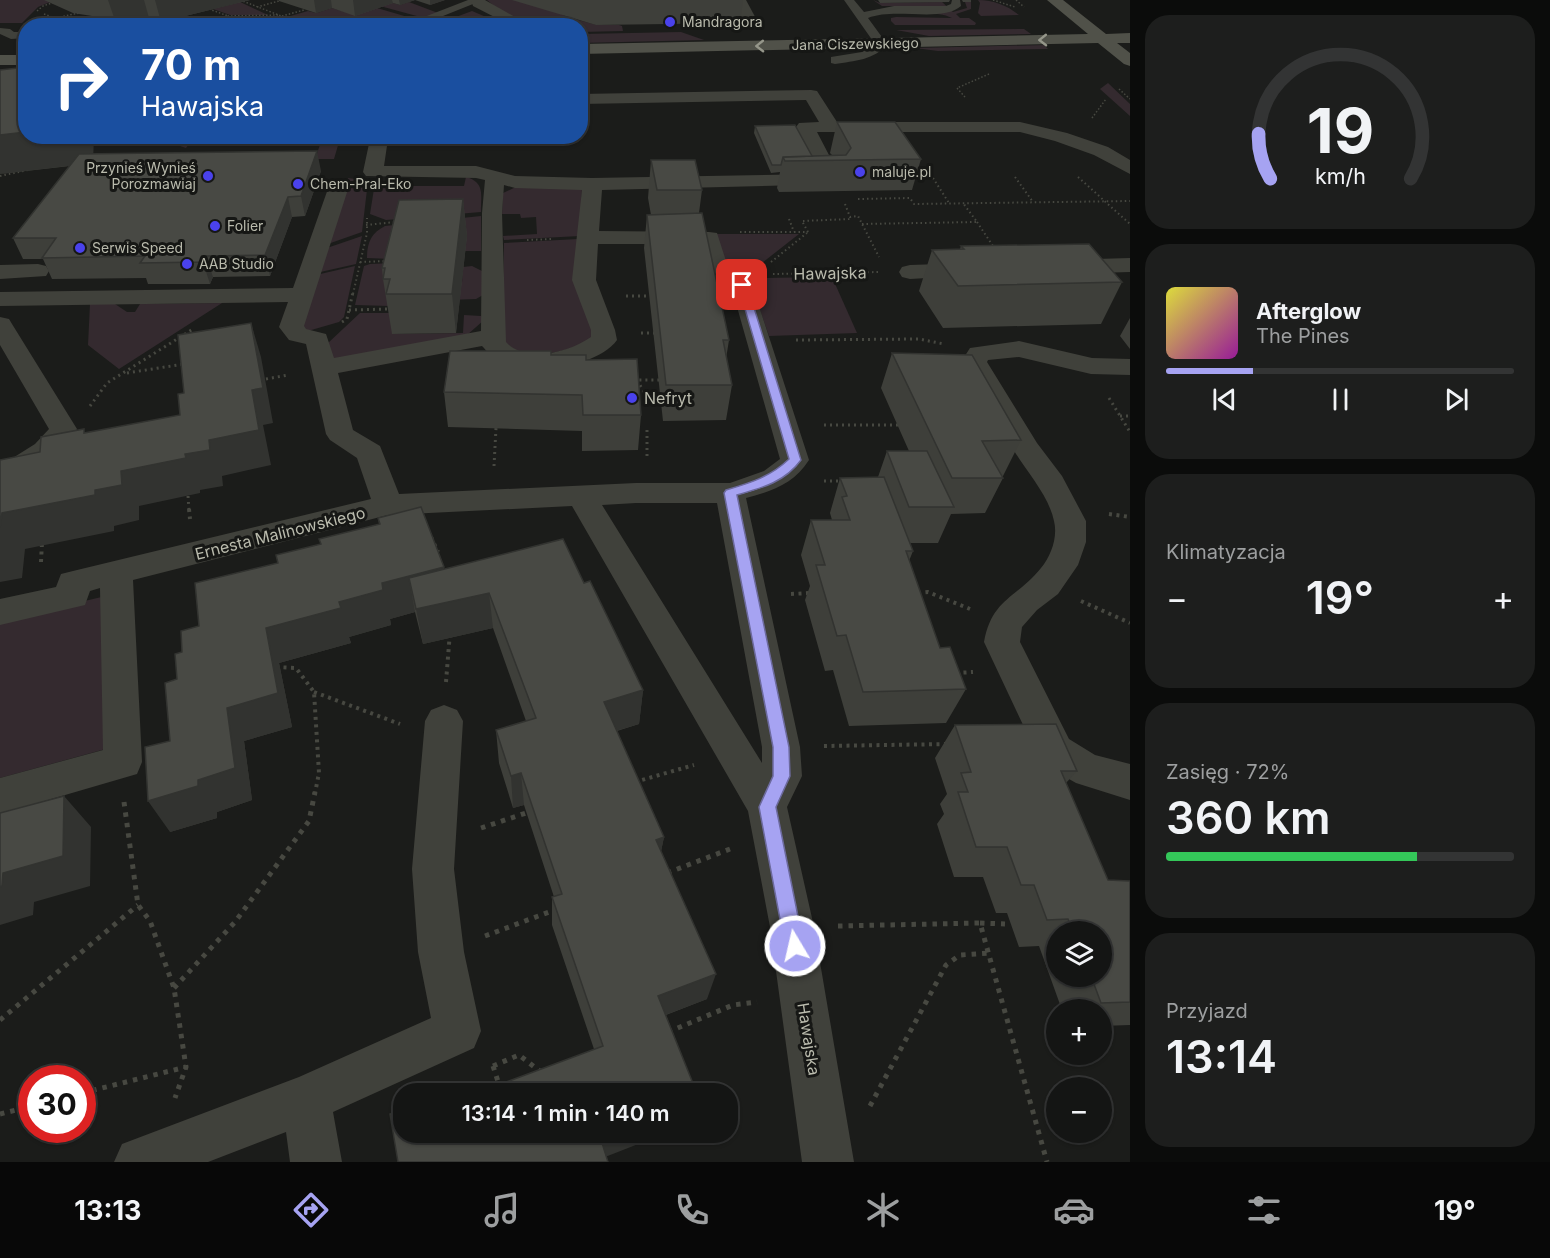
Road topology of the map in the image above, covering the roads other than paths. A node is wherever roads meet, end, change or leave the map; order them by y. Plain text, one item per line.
1 (478, 0) edge
2 (739, 0) edge
3 (849, 0) edge
4 (1054, 0) edge
5 (956, 2) dead end
6 (862, 17) junction
7 (428, 18) edge
8 (506, 18) edge
9 (753, 26) dead end
10 (1114, 26) dead end
11 (1102, 38) junction
12 (1130, 38) edge
13 (881, 44) junction
14 (588, 49) edge
15 (1094, 55) dead end
16 (1127, 57) edge
17 (894, 59) dead end
18 (0, 60) edge
19 (18, 60) edge
20 (803, 60) dead end
21 (829, 60) joint
22 (588, 64) edge
23 (0, 74) edge
24 (18, 74) edge
25 (588, 99) edge
26 (832, 128) junction
27 (378, 144) edge
28 (1130, 168) edge
29 (495, 176) junction
30 (340, 183) dead end
31 (591, 184) junction
32 (586, 237) junction
33 (1130, 265) edge
34 (1038, 268) edge
35 (998, 269) edge
36 (38, 271) dead end
37 (0, 272) edge
38 (910, 272) dead end
39 (303, 295) junction
40 (0, 299) edge
41 (0, 324) edge
42 (493, 336) junction
43 (1130, 367) edge
44 (324, 368) junction
45 (0, 478) edge
46 (730, 493) junction
47 (384, 494) junction
48 (581, 496) junction
49 (116, 572) junction
50 (0, 612) edge
51 (444, 713) road end
52 (1130, 782) edge
53 (0, 795) edge
54 (770, 820) junction
55 (306, 1099) junction
56 (148, 1160) edge
57 (316, 1162) edge
58 (828, 1162) edge

1 - 7 lane
1 - 8 street
2 - 9 street
3 - 6 lane
4 - 11 street
5 - 6 lane
6 - 13 lane
10 - 12 street
11 - 12 street, Jana Ciszewskiego
11 -> 13 street, Jana Ciszewskiego
11 - 16 street
13 -> 14 street, Jana Ciszewskiego
13 - 21 lane
15 - 16 street
17 - 21 street, Jana Ciszewskiego
18 - 19 street
20 - 22 street, Jana Ciszewskiego
23 - 24 street
25 - 26 street
26 - 28 street
26 - 31 street
27 - 29 street
29 - 31 street
29 - 42 street
30 - 39 street
31 - 32 street
32 - 42 street
32 - 46 street
33 - 34 street
35 - 38 street
36 - 37 street
39 - 40 street
39 - 44 street
41 - 45 street
42 - 44 street
43 - 52 street
44 - 47 street
46 - 48 street, Ernesta Malinowskiego
46 - 54 street
47 - 48 street, Ernesta Malinowskiego
47 - 49 street, Ernesta Malinowskiego
48 - 54 street, Hawajska
49 - 50 street, Ernesta Malinowskiego
49 - 53 street
51 - 55 street
54 - 58 street, Hawajska
55 - 56 street
55 - 57 street

